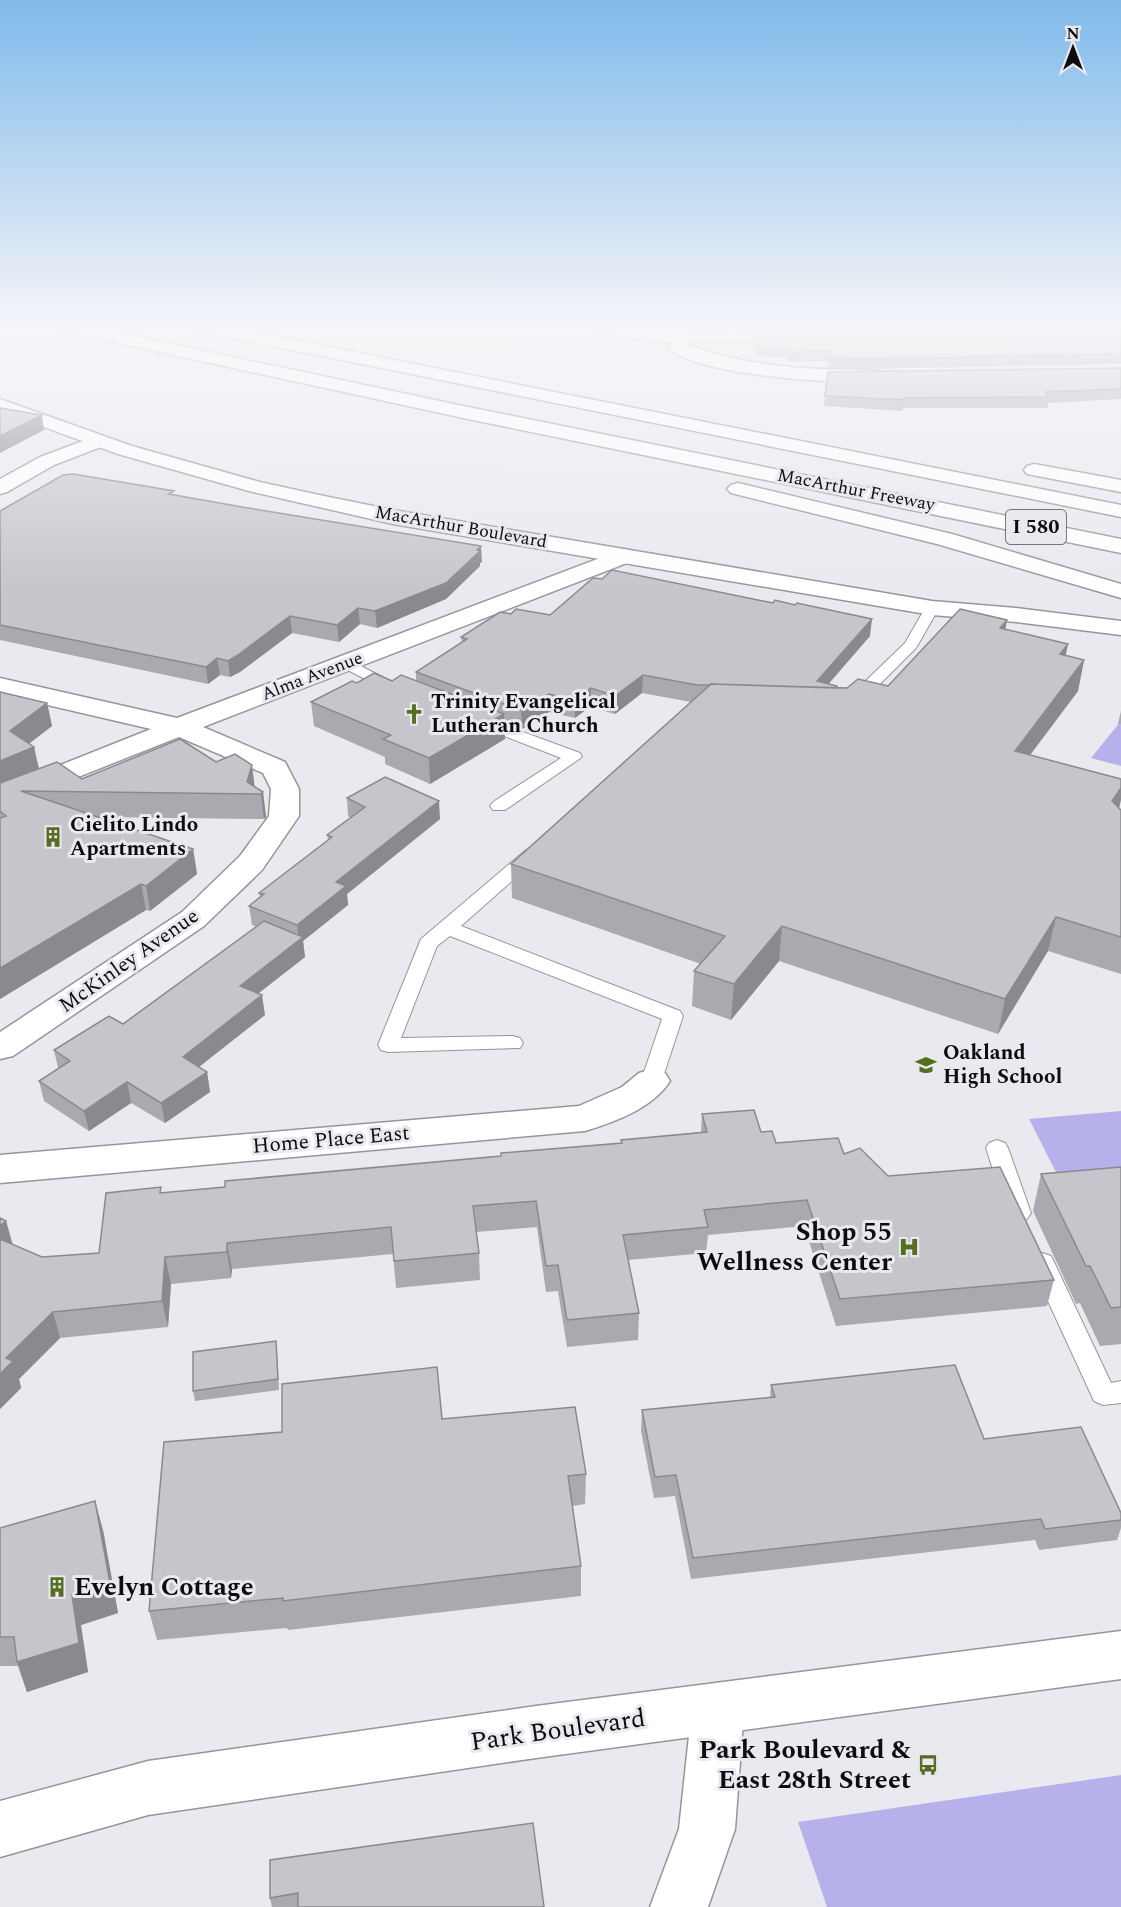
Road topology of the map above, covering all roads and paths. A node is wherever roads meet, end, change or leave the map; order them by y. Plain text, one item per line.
1 (27, 415) edge
2 (473, 415) edge
3 (478, 415) edge
4 (645, 415) edge
5 (718, 415) edge
6 (848, 437) dead end
7 (99, 441) junction
8 (1010, 466) dead end
9 (1121, 487) edge
10 (0, 488) edge
11 (1121, 511) edge
12 (1121, 546) edge
13 (624, 556) junction
14 (1121, 591) edge
15 (932, 608) junction
16 (1121, 628) edge
17 (1121, 649) edge
18 (345, 663) junction
19 (0, 686) edge
20 (407, 693) edge
21 (843, 711) edge
22 (463, 715) edge
23 (179, 727) junction
24 (0, 799) edge
25 (499, 806) dead end
26 (547, 841) edge
27 (448, 928) junction
28 (513, 1043) dead end
29 (0, 1048) edge
30 (652, 1081) joint
31 (997, 1148) dead end
32 (0, 1169) edge
33 (1121, 1392) edge
34 (1121, 1655) edge
35 (718, 1708) junction
36 (0, 1829) edge
37 (679, 1907) edge

1 - 7 main road, MacArthur Boulevard
2 - 14 main road
3 - 12 main road, MacArthur Freeway / I 580
4 - 11 main road, MacArthur Freeway / I 580
5 - 6 main road
7 - 10 main road
7 - 13 main road, MacArthur Boulevard
8 - 9 main road
13 - 15 main road, MacArthur Boulevard
13 - 18 main road, Alma Avenue
15 - 16 main road, MacArthur Boulevard
15 - 17 main road, MacArthur Boulevard
15 - 21 lane
18 - 20 lane
18 - 23 main road, Alma Avenue
19 - 23 main road, McKinley Avenue
22 - 25 lane
23 - 24 main road, Alma Avenue
23 - 29 main road, McKinley Avenue
26 - 27 lane
27 - 28 lane
27 - 30 lane
30 - 32 main road, Home Place East
31 - 33 lane
34 - 35 main road, Park Boulevard
35 - 36 main road, Park Boulevard
35 - 37 main road

